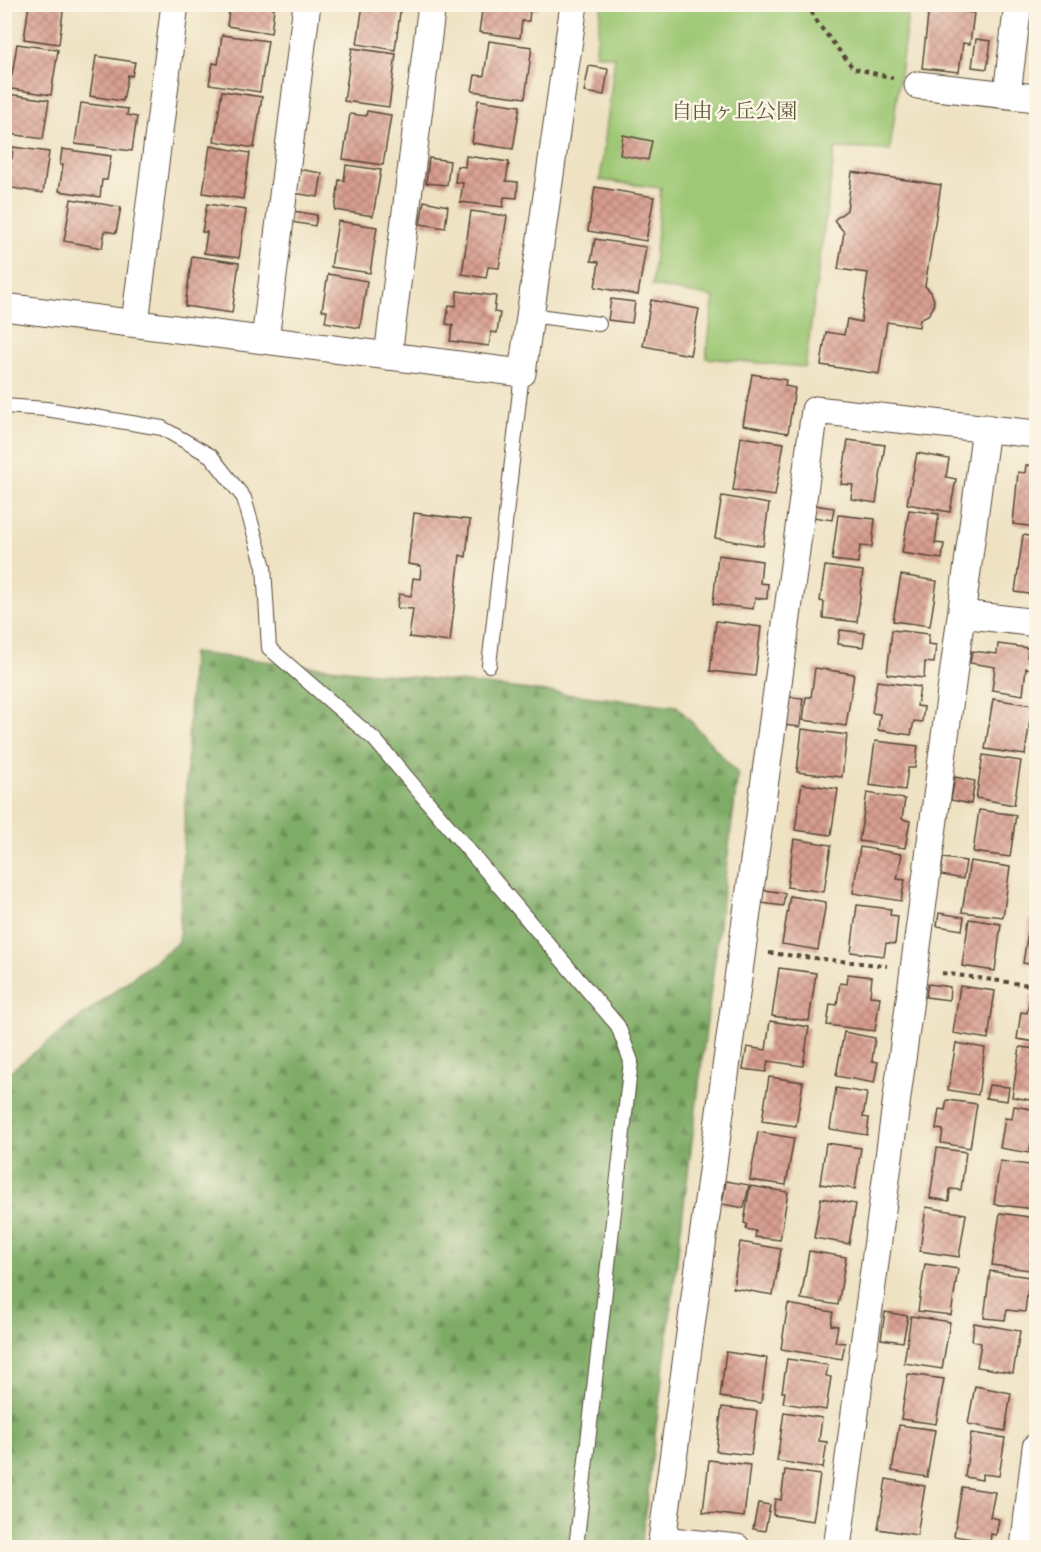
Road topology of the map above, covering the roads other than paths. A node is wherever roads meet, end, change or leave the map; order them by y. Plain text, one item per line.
1 (176, 4) edge
2 (307, 4) edge
3 (432, 4) edge
4 (574, 4) edge
5 (1018, 4) edge
6 (918, 85) road end
7 (1007, 94) junction
8 (1036, 98) edge
9 (4, 307) edge
10 (530, 315) junction
11 (135, 323) junction
12 (599, 324) dead end
13 (265, 340) junction
14 (388, 356) junction
15 (522, 373) junction
16 (4, 406) edge
17 (986, 428) junction
18 (1036, 434) edge
19 (962, 614) junction
20 (1036, 623) edge
21 (489, 665) dead end
22 (1036, 1447) edge
23 (662, 1544) edge
24 (576, 1548) edge
25 (737, 1548) edge
26 (837, 1548) edge
27 (1024, 1548) edge

1 - 11 street
2 - 13 street
3 - 14 street
4 - 10 street
5 - 7 street
6 - 7 street
7 - 8 street
9 - 11 street
10 - 12 lane
10 - 15 street
11 - 13 street
13 - 14 street
14 - 15 street
15 - 21 lane
16 - 24 lane
17 - 18 street
17 - 19 street
17 - 23 street
19 - 20 street
19 - 26 street
22 - 27 street
23 - 25 street

